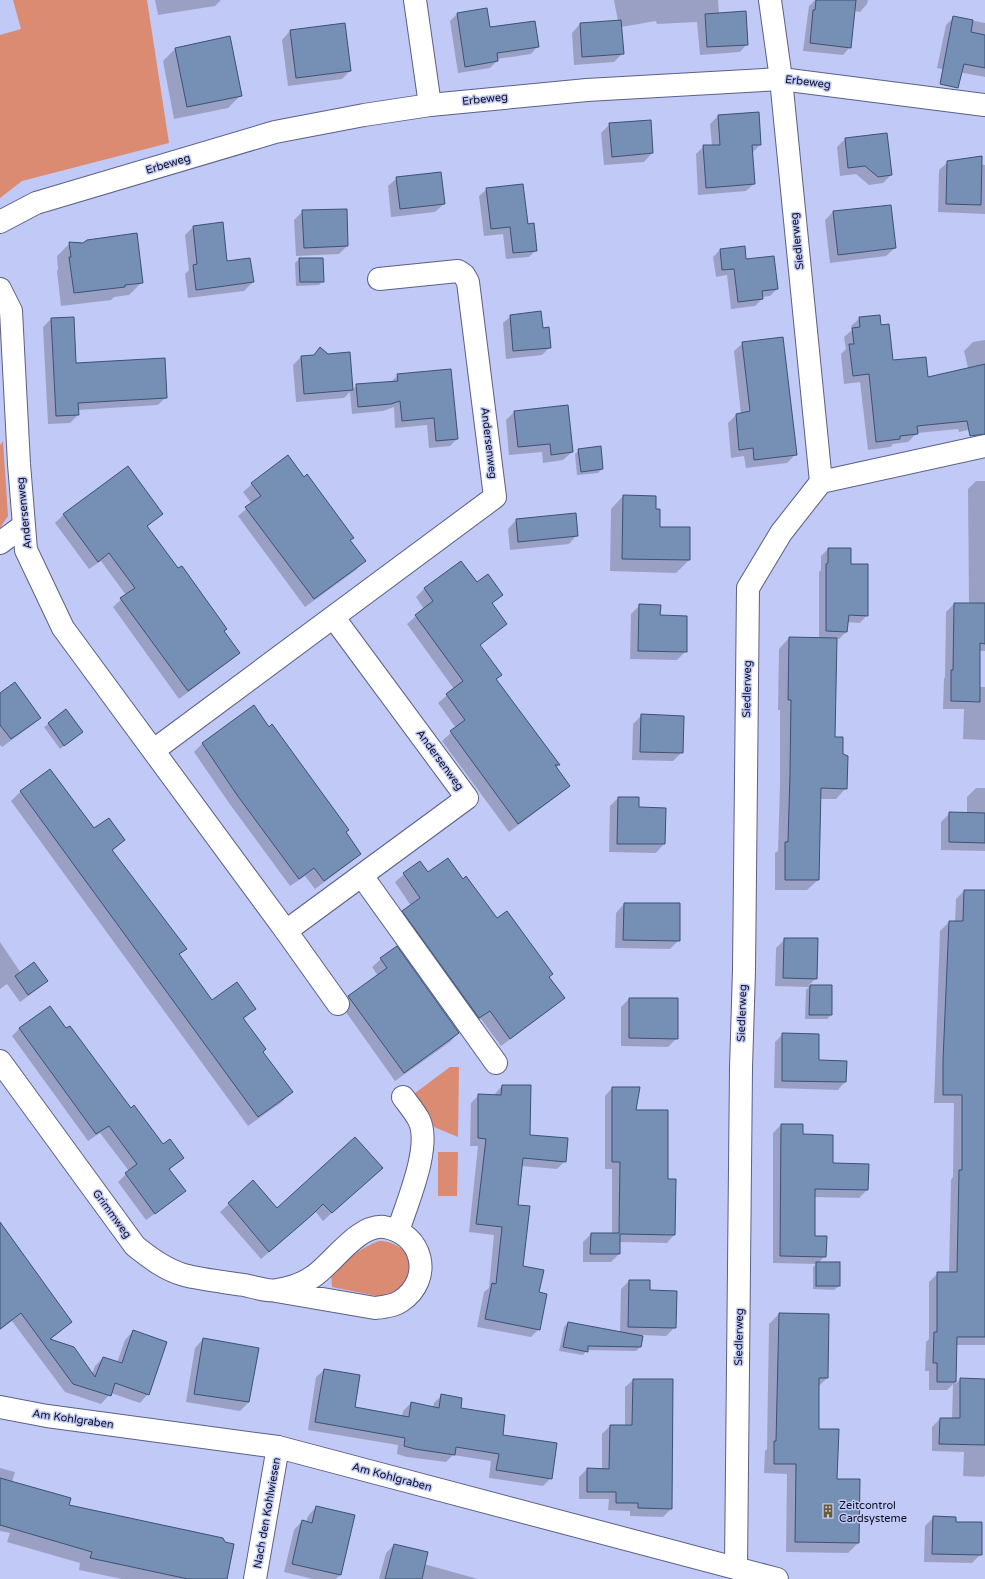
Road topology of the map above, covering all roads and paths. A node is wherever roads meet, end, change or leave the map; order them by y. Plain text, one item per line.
1 (415, 0) edge
2 (770, 0) edge
3 (781, 79) junction
4 (430, 105) junction
5 (985, 105) edge
6 (0, 222) edge
7 (379, 279) dead end
8 (0, 289) edge
9 (985, 446) edge
10 (821, 482) junction
11 (23, 526) junction
12 (0, 543) edge
13 (334, 618) junction
14 (154, 750) junction
15 (362, 876) junction
16 (286, 931) junction
17 (338, 1004) dead end
18 (0, 1061) edge
19 (496, 1063) dead end
20 (403, 1097) dead end
21 (398, 1231) junction
22 (276, 1291) junction
23 (0, 1407) edge
24 (278, 1447) junction
25 (736, 1567) junction
26 (256, 1579) edge
27 (777, 1579) edge

1 - 4 street
2 - 3 street, Siedlerweg
3 - 4 street, Erbeweg
3 - 5 street, Erbeweg
3 - 10 street, Siedlerweg
4 - 6 street, Erbeweg
7 - 13 street, Andersenweg
8 - 11 street, Andersenweg
9 - 10 street
10 - 25 street, Siedlerweg
11 - 12 street
11 - 14 street, Andersenweg
13 - 14 street, Andersenweg
13 - 15 street, Andersenweg
14 - 16 street, Andersenweg
15 - 16 street, Andersenweg
15 - 19 street
16 - 17 street, Andersenweg
18 - 22 street, Grimmweg
20 - 21 street
21 - 22 street, Grimmweg
21 - 22 street, Grimmweg
23 - 24 street, Am Kohlgraben
24 - 25 street, Am Kohlgraben
24 - 26 street, Nach den Kohlwiesen
25 - 27 street, Am Kohlgraben

